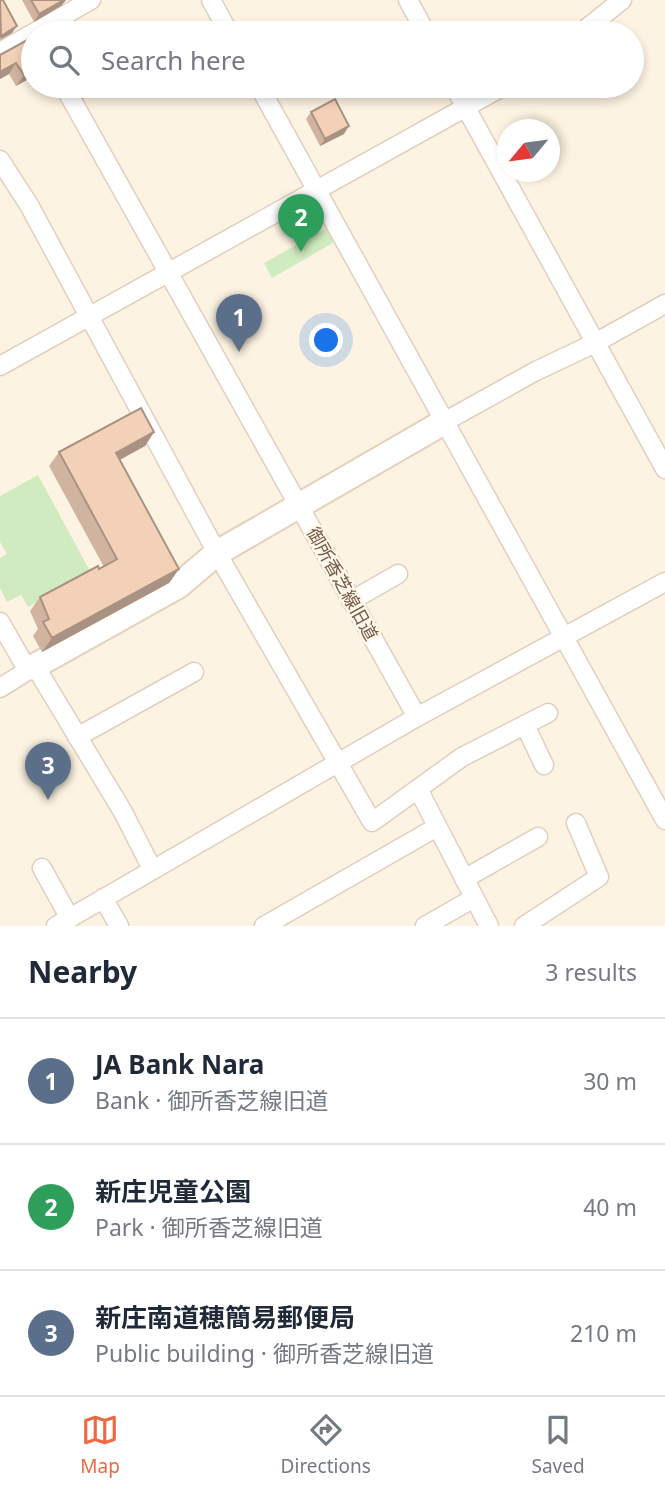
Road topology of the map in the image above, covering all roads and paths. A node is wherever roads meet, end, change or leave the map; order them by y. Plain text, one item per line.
1 (91, 0) edge
2 (211, 0) edge
3 (408, 0) edge
4 (621, 0) edge
5 (13, 19) edge
6 (55, 21) edge
7 (222, 21) edge
8 (419, 21) edge
9 (596, 21) edge
10 (21, 26) edge
11 (21, 40) edge
12 (0, 52) edge
13 (71, 98) edge
14 (265, 98) edge
15 (461, 98) edge
16 (482, 98) edge
17 (466, 107) junction
18 (0, 160) edge
19 (316, 189) junction
20 (169, 273) junction
21 (665, 304) edge
22 (89, 317) junction
23 (596, 343) junction
24 (0, 366) edge
25 (444, 422) junction
26 (665, 469) edge
27 (298, 504) junction
28 (217, 553) junction
29 (398, 574) dead end
30 (665, 582) edge
31 (351, 601) junction
32 (0, 622) edge
33 (565, 636) junction
34 (32, 668) junction
35 (194, 672) dead end
36 (0, 688) edge
37 (548, 713) dead end
38 (417, 717) junction
39 (525, 725) junction
40 (77, 737) junction
41 (338, 764) junction
42 (544, 765) dead end
43 (418, 789) junction
44 (665, 820) edge
45 (576, 823) dead end
46 (437, 827) junction
47 (538, 837) dead end
48 (42, 868) dead end
49 (152, 869) junction
50 (464, 879) junction
51 (103, 898) junction
52 (474, 898) junction
53 (63, 922) edge
54 (119, 926) edge
55 (264, 926) edge
56 (425, 926) edge
57 (489, 926) edge
58 (524, 926) edge

1 - 6 street
2 - 7 street
3 - 8 street
4 - 9 street
5 - 10 street
11 - 12 street
13 - 20 street, 御所香芝線旧道
14 - 19 street
15 - 17 street
16 - 17 street
17 - 19 street
17 - 23 street
18 - 22 street
19 - 20 street
19 - 25 street
20 - 22 street
20 - 27 street, 御所香芝線旧道
21 - 23 street
22 - 24 street
22 - 28 street
23 - 25 street
23 - 26 street
25 - 27 street
25 - 33 street
27 - 28 street
27 - 31 street, 御所香芝線旧道
28 - 34 street
28 - 41 street
29 - 31 street
30 - 33 street
31 - 38 street, 御所香芝線旧道
32 - 34 street
33 - 38 street
33 - 44 street
34 - 36 street
34 - 40 street
35 - 40 street
37 - 39 street
38 - 41 street
39 - 42 street
39 - 43 street
40 - 49 street
41 - 43 street
41 - 49 street
43 - 46 street
45 - 58 street
46 - 50 street
46 - 55 street
47 - 50 street
48 - 53 street
49 - 51 street
50 - 52 street
51 - 53 street
51 - 54 street
52 - 56 street
52 - 57 street

